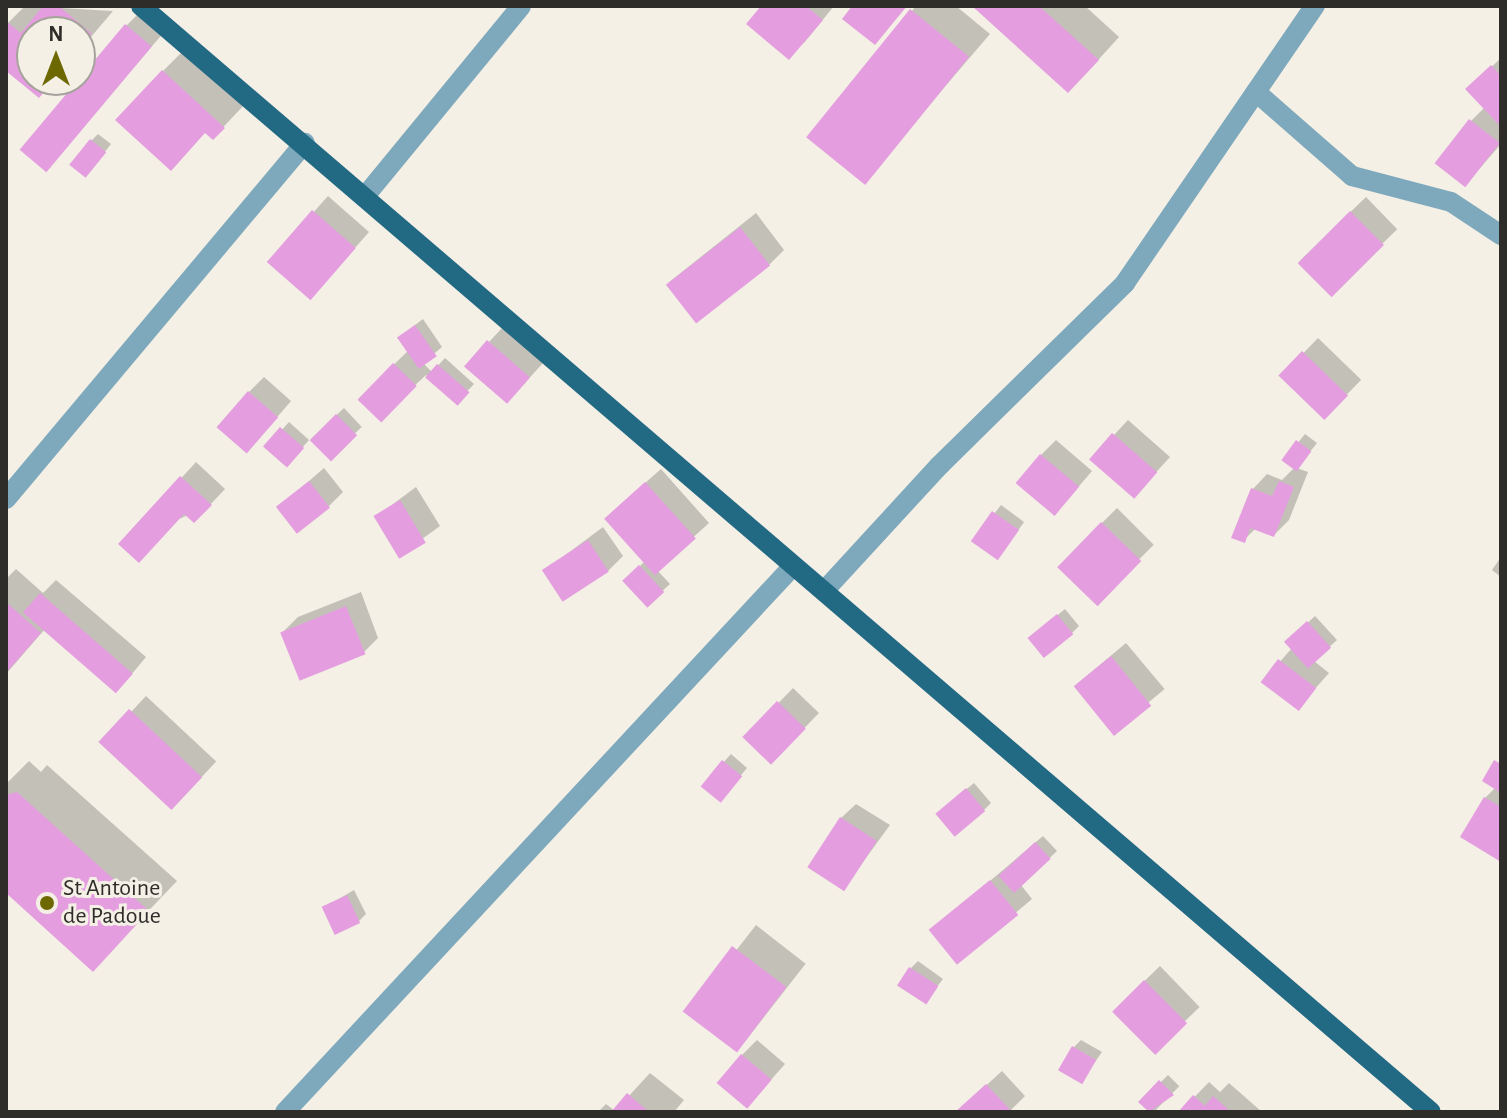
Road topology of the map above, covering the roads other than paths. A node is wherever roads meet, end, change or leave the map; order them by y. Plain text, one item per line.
1 (141, 6) edge
2 (521, 6) edge
3 (1315, 6) edge
4 (1256, 92) junction
5 (305, 143) junction
6 (366, 195) junction
7 (1501, 235) edge
8 (6, 499) edge
9 (793, 566) junction
10 (824, 591) junction
11 (285, 1112) edge
12 (1431, 1112) edge

1 - 5 main road
2 - 6 street
3 - 4 street
4 - 7 street
4 - 10 street
5 - 6 main road
5 - 8 street
6 - 9 main road
9 - 10 main road
9 - 11 street
10 - 12 main road

